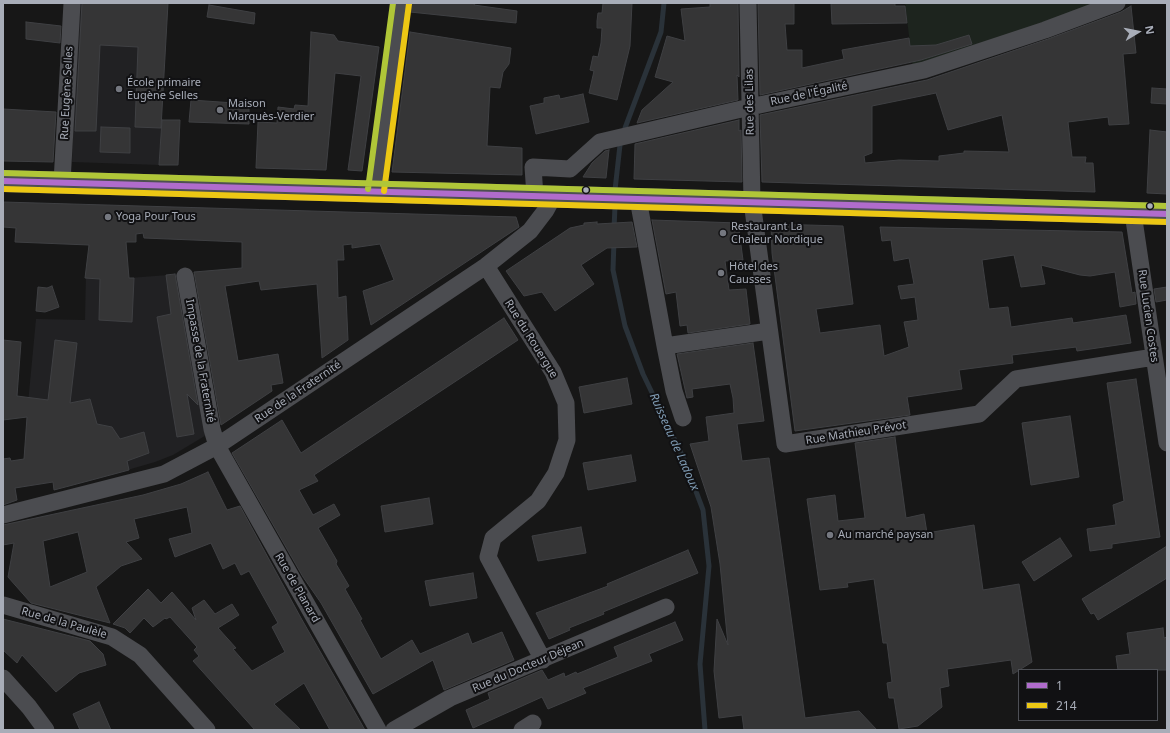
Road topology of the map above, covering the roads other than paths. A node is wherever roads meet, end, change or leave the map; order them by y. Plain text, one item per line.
1 (72, 3) edge
2 (401, 3) edge
3 (748, 3) edge
4 (1117, 3) edge
5 (750, 107) junction
6 (3, 181) edge
7 (62, 182) junction
8 (376, 190) junction
9 (544, 196) junction
10 (638, 198) junction
11 (752, 202) junction
12 (1132, 213) junction
13 (1167, 214) edge
14 (486, 266) junction
15 (186, 276) dead end
16 (769, 331) junction
17 (665, 346) junction
18 (1154, 357) junction
19 (683, 418) dead end
20 (1167, 443) edge
21 (217, 446) junction
22 (3, 515) edge
23 (3, 605) edge
24 (666, 607) dead end
25 (543, 660) junction
26 (3, 678) edge
27 (46, 730) edge
28 (207, 730) edge
29 (378, 730) edge
30 (394, 730) edge

1 - 7 street, Rue Eugène Selles
2 - 8 street
3 - 5 street, Rue des Lilas
4 - 5 street, Rue de l'Égalité
5 - 9 street, Rue de l'Égalité
5 - 11 street, Rue des Lilas
6 - 7 main road
7 - 8 main road
8 - 9 main road
9 - 10 main road
9 - 14 street, Rue de la Fraternité
10 - 11 main road
10 - 17 street
11 - 12 main road
11 - 16 street, Rue Mathieu Prévot
12 - 13 main road
12 - 18 street, Rue Lucien Costes
14 - 21 street, Rue de la Fraternité
14 - 25 street, Rue du Rouergue
15 - 21 street, Impasse de la Fraternité
16 - 17 street
16 - 18 street, Rue Mathieu Prévot
17 - 19 street
18 - 20 street, Rue Lucien Costes
21 - 22 street, Rue de la Fraternité
21 - 29 street, Rue de Planard
23 - 28 street, Rue de la Paulèle
24 - 25 street, Rue du Docteur Déjean
25 - 30 street, Rue du Docteur Déjean
26 - 27 street

